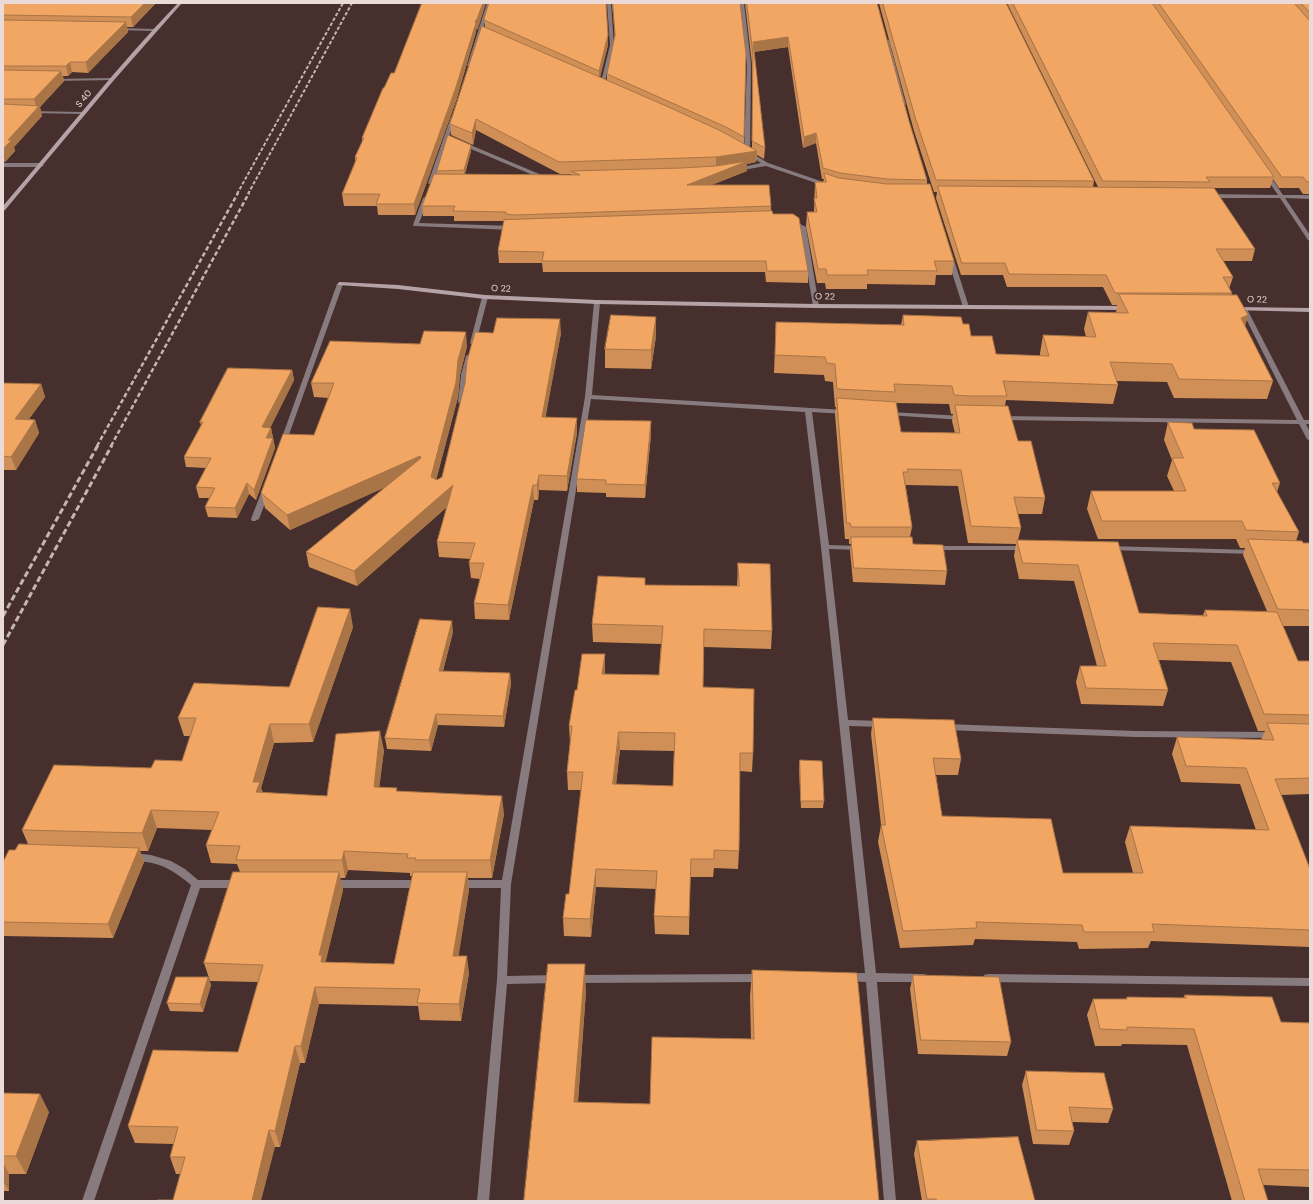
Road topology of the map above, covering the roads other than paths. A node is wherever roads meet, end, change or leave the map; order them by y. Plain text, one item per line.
1 (180, 3) edge
2 (489, 3) edge
3 (609, 3) edge
4 (742, 3) edge
5 (109, 29) edge
6 (154, 30) junction
7 (480, 32) junction
8 (885, 32) edge
9 (486, 35) edge
10 (467, 73) edge
11 (111, 79) junction
12 (46, 80) edge
13 (596, 83) edge
14 (602, 86) junction
15 (610, 89) edge
16 (906, 110) edge
17 (25, 112) edge
18 (83, 113) junction
19 (454, 115) edge
20 (447, 137) junction
21 (741, 150) edge
22 (746, 152) junction
23 (766, 164) junction
24 (3, 165) edge
25 (41, 166) junction
26 (731, 170) edge
27 (1263, 170) edge
28 (542, 177) junction
29 (550, 177) edge
30 (526, 178) edge
31 (432, 180) junction
32 (440, 180) edge
33 (430, 186) edge
34 (838, 188) edge
35 (428, 193) edge
36 (1202, 196) edge
37 (1281, 196) junction
38 (1310, 196) edge
39 (3, 209) edge
40 (786, 221) edge
41 (517, 228) edge
42 (1310, 239) edge
43 (950, 254) edge
44 (485, 298) junction
45 (597, 302) junction
46 (816, 306) junction
47 (966, 307) junction
48 (1134, 308) edge
49 (1229, 309) edge
50 (1244, 309) junction
51 (1310, 310) edge
52 (588, 397) junction
53 (808, 410) junction
54 (459, 411) edge
55 (856, 412) edge
56 (880, 413) edge
57 (968, 418) edge
58 (992, 418) edge
59 (1302, 422) junction
60 (1310, 422) edge
61 (1310, 440) edge
62 (281, 448) edge
63 (268, 483) edge
64 (255, 519) dead end
65 (825, 548) junction
66 (865, 548) edge
67 (921, 548) edge
68 (1033, 548) edge
69 (1097, 548) edge
70 (1263, 553) edge
71 (844, 723) junction
72 (891, 725) edge
73 (939, 726) edge
74 (1278, 736) edge
75 (126, 856) edge
76 (196, 884) junction
77 (252, 884) edge
78 (323, 884) edge
79 (434, 884) edge
80 (450, 884) edge
81 (506, 884) junction
82 (839, 977) edge
83 (871, 977) junction
84 (769, 978) edge
85 (935, 978) edge
86 (975, 978) edge
87 (502, 980) junction
88 (1310, 982) edge
89 (88, 1201) edge
90 (482, 1201) edge
91 (890, 1201) edge

1 - 6 street, S 40
2 - 7 street
3 - 14 street
4 - 22 street
5 - 6 street
6 - 11 street, S 40
7 - 9 street
7 - 10 street
8 - 16 street
11 - 12 street
11 - 18 street, S 40
13 - 14 street
14 - 15 street
17 - 18 street
18 - 25 street, S 40
19 - 20 street
20 - 28 street
20 - 31 street
21 - 22 street
22 - 23 street
23 - 26 street
23 - 34 street
24 - 25 street
25 - 39 street, S 40
27 - 37 street
28 - 29 street
28 - 30 street
31 - 32 street
31 - 33 street
35 - 41 street
36 - 37 street
37 - 38 street
37 - 42 street
40 - 46 street
43 - 47 street
44 - 45 street, O 22
44 - 54 street
44 - 62 street, O 22
45 - 46 street, O 22
45 - 52 street
46 - 47 street, O 22
47 - 48 street, O 22
49 - 50 street, O 22
50 - 51 street, O 22
50 - 59 street
52 - 53 street
52 - 81 street
53 - 55 street
53 - 65 street
56 - 57 street
58 - 59 street
59 - 60 street
59 - 61 street
63 - 64 street
65 - 66 street
65 - 71 street
67 - 68 street
69 - 70 street
71 - 72 street
71 - 83 street
73 - 74 street
75 - 76 street
76 - 77 street
76 - 89 street
78 - 79 street
80 - 81 street
81 - 87 street
82 - 83 street
83 - 85 street
83 - 91 street
84 - 87 street
86 - 88 street
87 - 90 street

